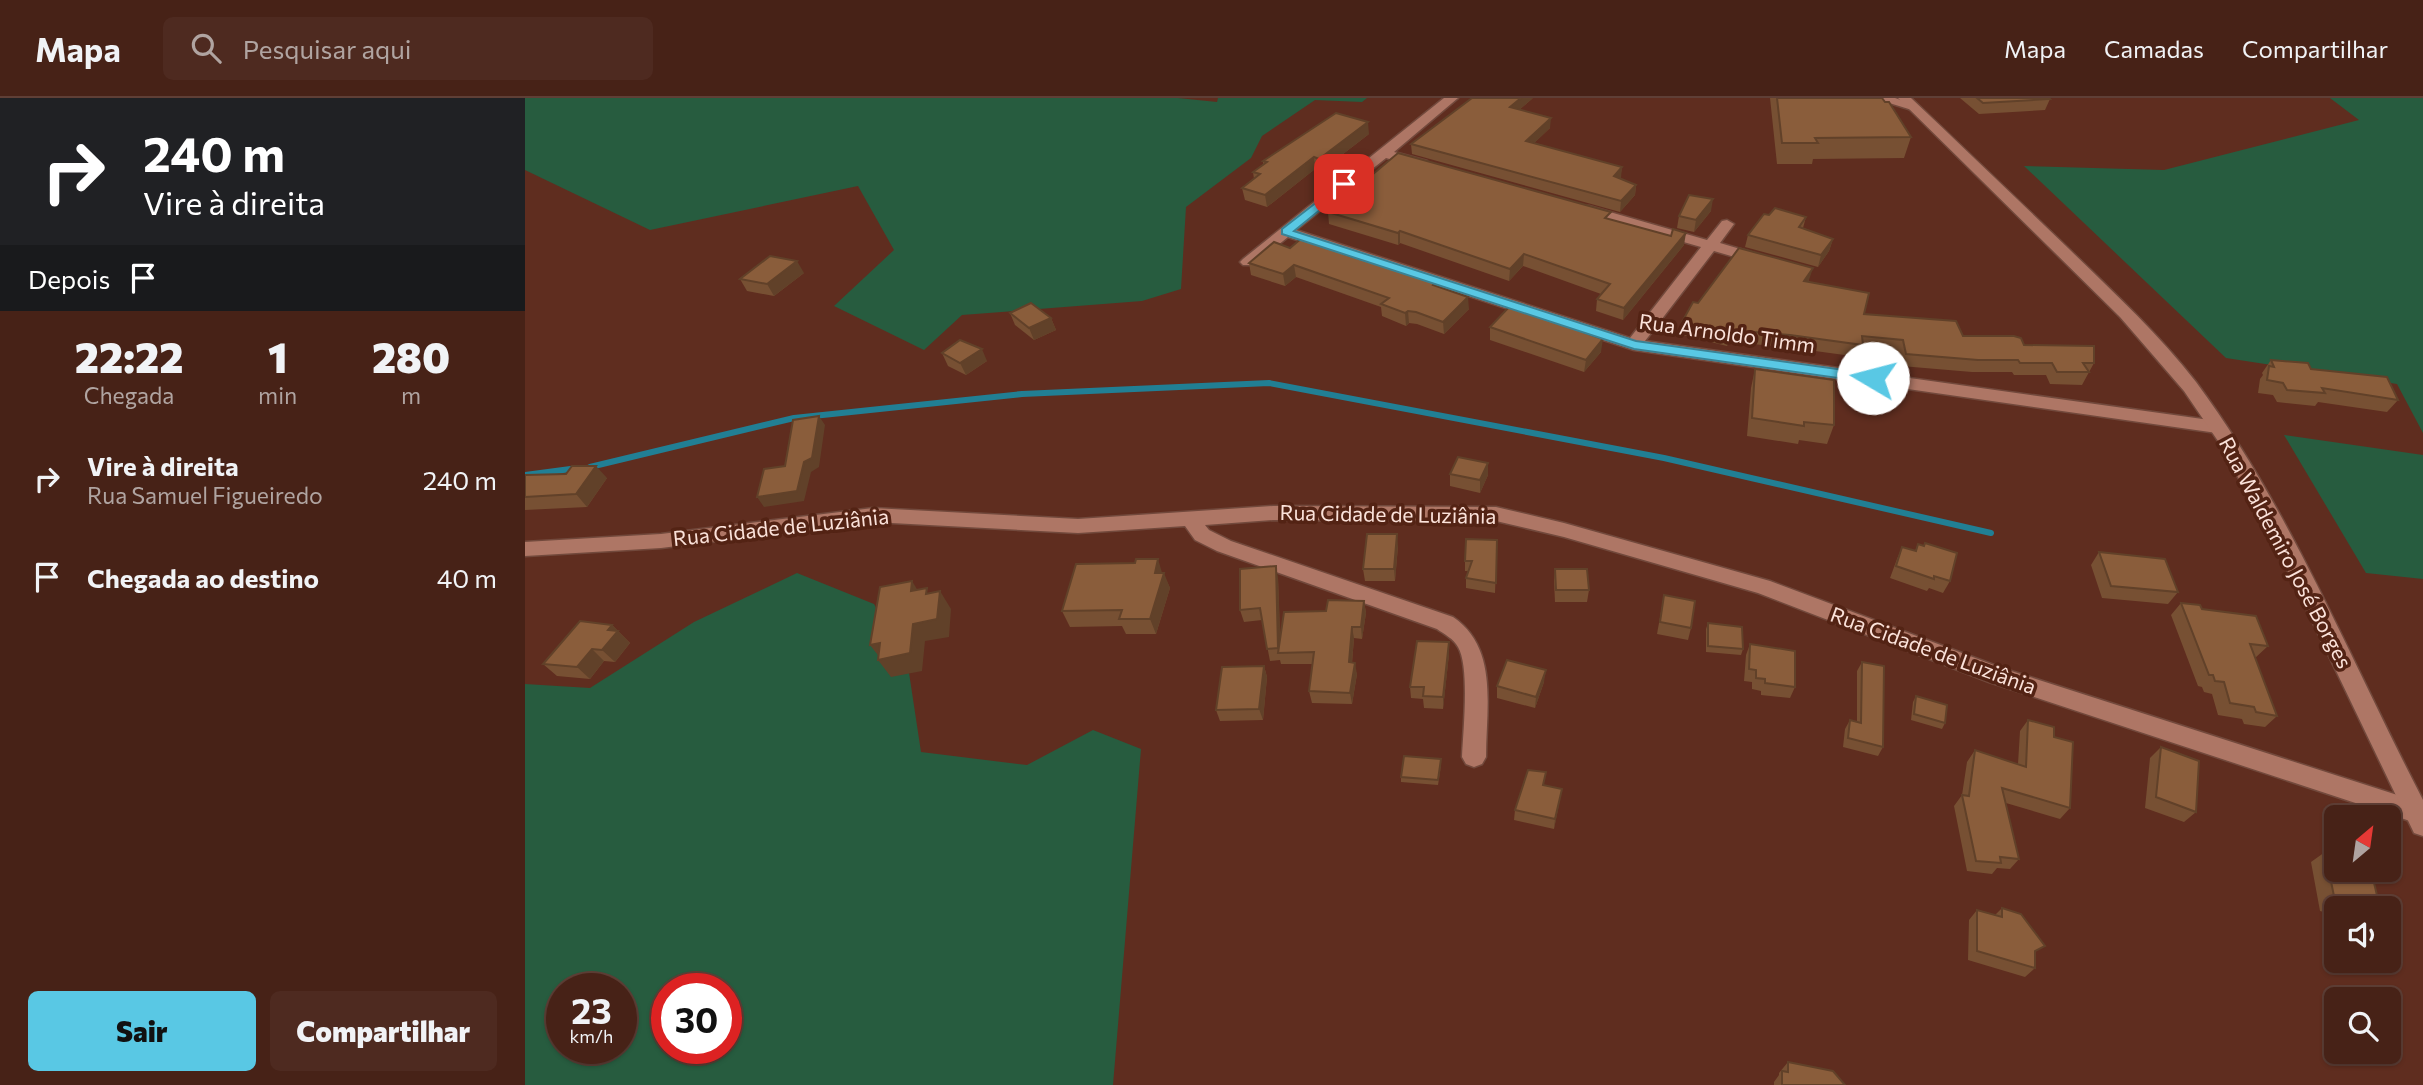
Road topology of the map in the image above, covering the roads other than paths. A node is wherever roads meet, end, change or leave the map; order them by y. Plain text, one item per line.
1 (1452, 98) edge
2 (1879, 98) edge
3 (1908, 102) edge
4 (1384, 153) junction
5 (1436, 168) edge
6 (1567, 204) edge
7 (1727, 224) dead end
8 (1286, 232) junction
9 (1710, 245) junction
10 (1248, 262) edge
11 (1773, 262) edge
12 (1634, 345) junction
13 (2217, 427) junction
14 (1189, 517) junction
15 (525, 549) edge
16 (1474, 757) dead end
17 (2420, 819) edge

1 - 4 street
2 - 3 street
3 - 13 street, Rua Waldemiro José Borges
4 - 5 street
4 - 8 street
6 - 9 street
7 - 9 street
8 - 10 street
8 - 12 street, Rua Arnoldo Timm
9 - 11 street
9 - 12 street
12 - 13 street, Rua Arnoldo Timm
13 - 17 street, Rua Waldemiro José Borges
14 - 15 street, Rua Cidade de Luziânia
14 - 16 street
14 - 17 street, Rua Cidade de Luziânia

